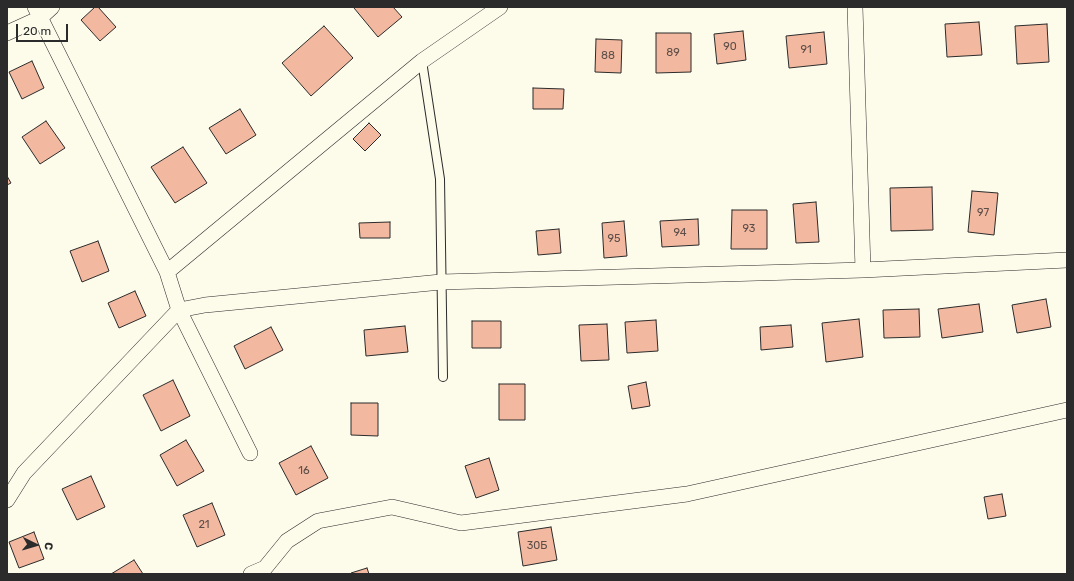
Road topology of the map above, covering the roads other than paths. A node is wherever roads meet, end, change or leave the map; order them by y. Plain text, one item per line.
1 (52, 7) edge
2 (500, 7) edge
3 (855, 7) edge
4 (38, 12) edge
5 (7, 33) edge
6 (422, 61) junction
7 (1067, 260) edge
8 (863, 270) junction
9 (167, 272) junction
10 (441, 282) junction
11 (179, 310) junction
12 (443, 377) dead end
13 (1067, 410) edge
14 (250, 453) dead end
15 (7, 500) edge
16 (251, 574) edge

1 - 4 street
2 - 6 street
3 - 8 street
4 - 5 street
4 - 9 street
6 - 9 street
6 - 10 lane
7 - 8 street
8 - 10 street
9 - 11 street
10 - 11 street
10 - 12 lane
11 - 14 street
11 - 15 street
13 - 16 street

